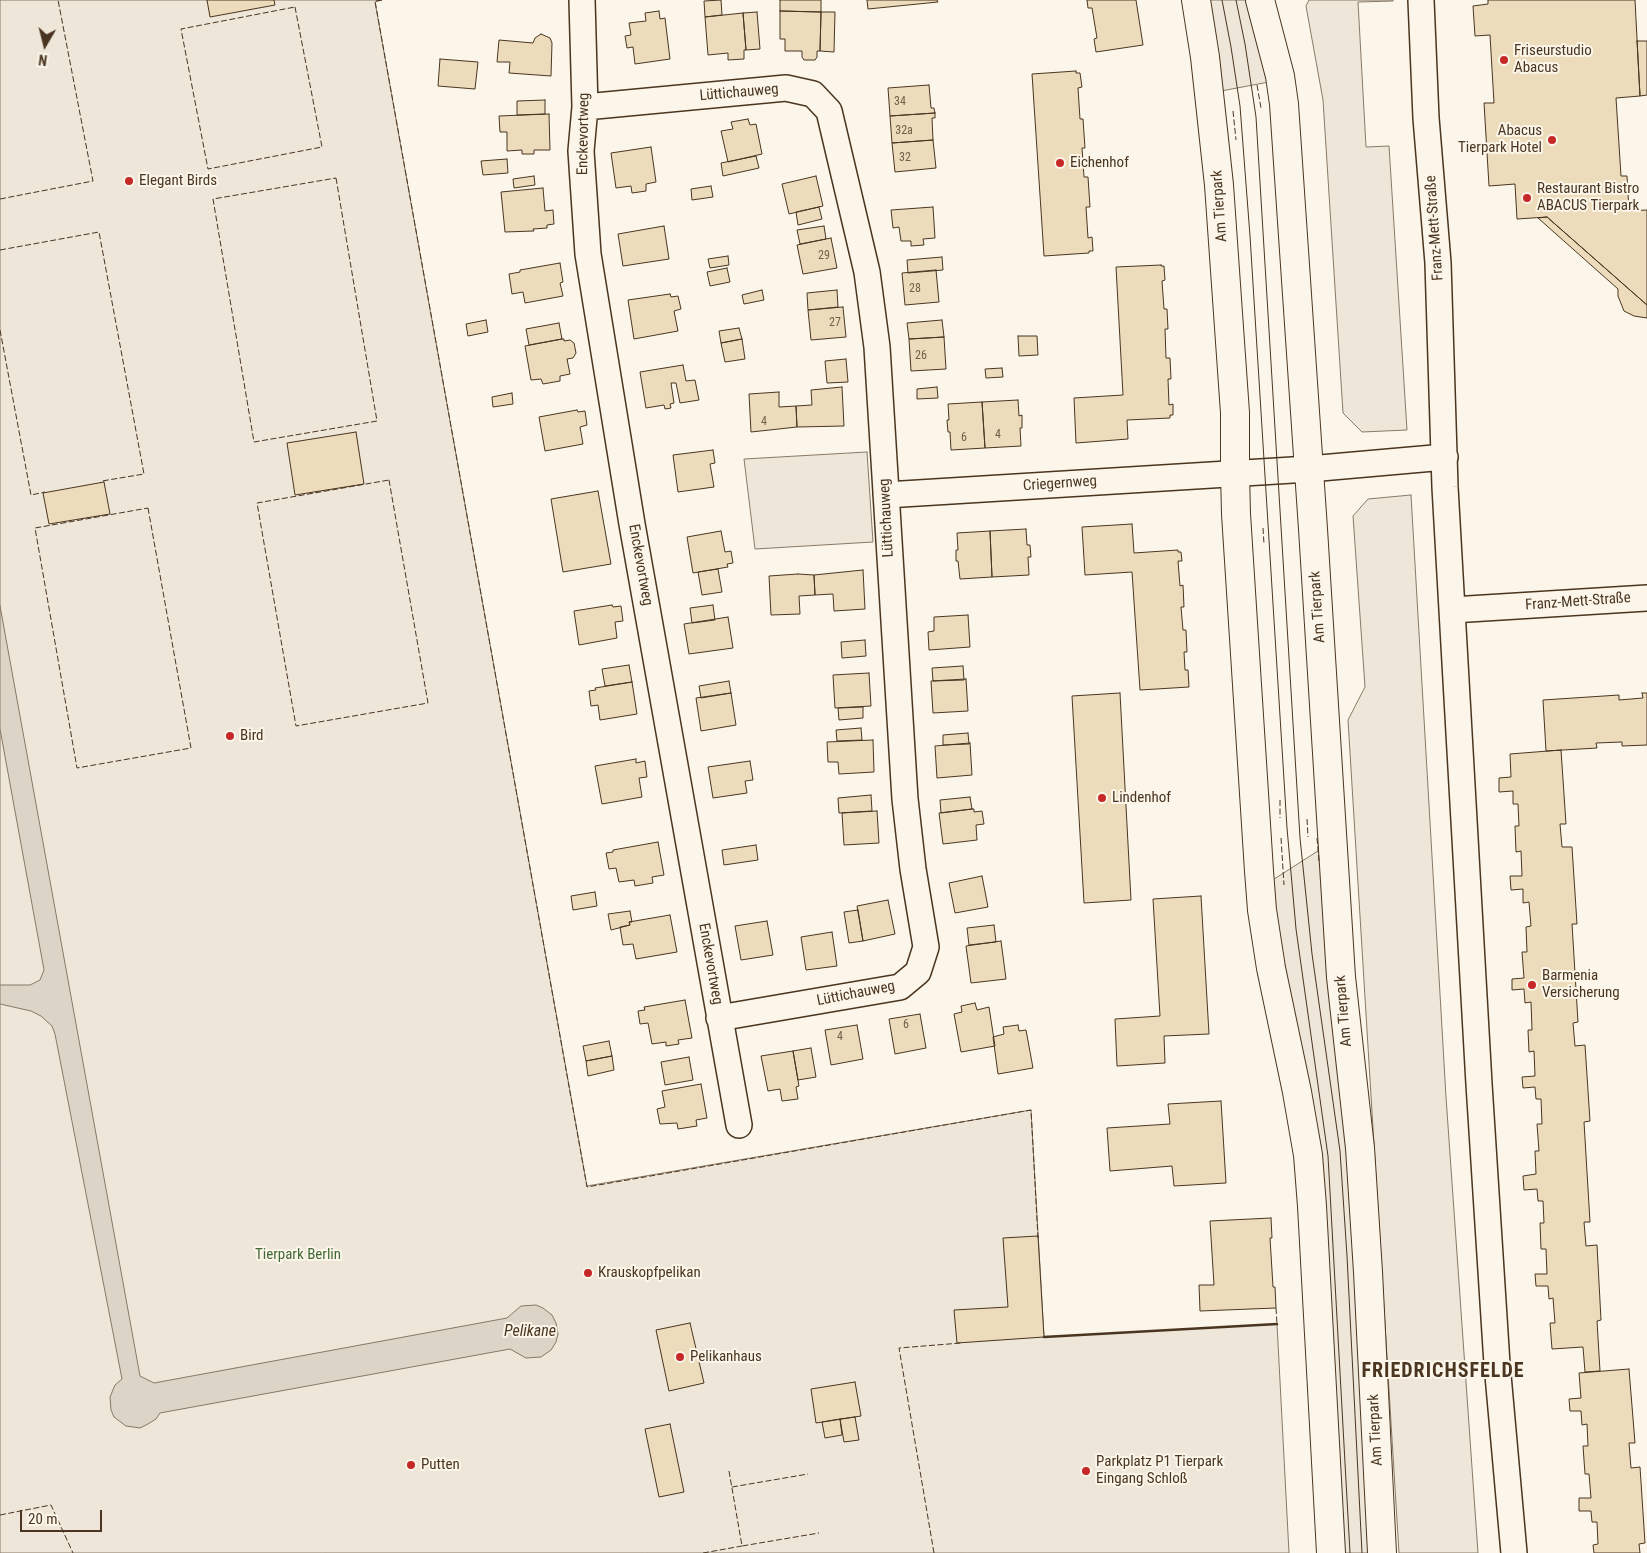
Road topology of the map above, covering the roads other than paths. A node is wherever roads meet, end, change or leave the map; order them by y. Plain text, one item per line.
1 (582, 0) edge
2 (1196, 0) edge
3 (1260, 0) edge
4 (1421, 0) edge
5 (585, 107) junction
6 (1445, 457) junction
7 (1309, 469) junction
8 (1234, 473) junction
9 (886, 494) junction
10 (1647, 598) edge
11 (1452, 610) junction
12 (719, 1018) junction
13 (739, 1126) dead end
14 (1330, 1553) edge
15 (1382, 1553) edge
16 (1514, 1553) edge

1 - 5 street, Enckevortweg
2 - 8 main road, Am Tierpark
3 - 7 main road, Am Tierpark
4 - 6 street, Franz-Mett-Straße
5 - 9 street, Lüttichauweg
5 - 12 street, Enckevortweg
6 - 7 street
6 - 11 street, Franz-Mett-Straße
7 - 8 street
7 - 15 main road, Am Tierpark
8 - 9 street, Criegernweg
8 - 14 main road, Am Tierpark
9 - 12 street, Lüttichauweg
10 - 11 street, Franz-Mett-Straße
11 - 16 street
12 - 13 street, Enckevortweg

